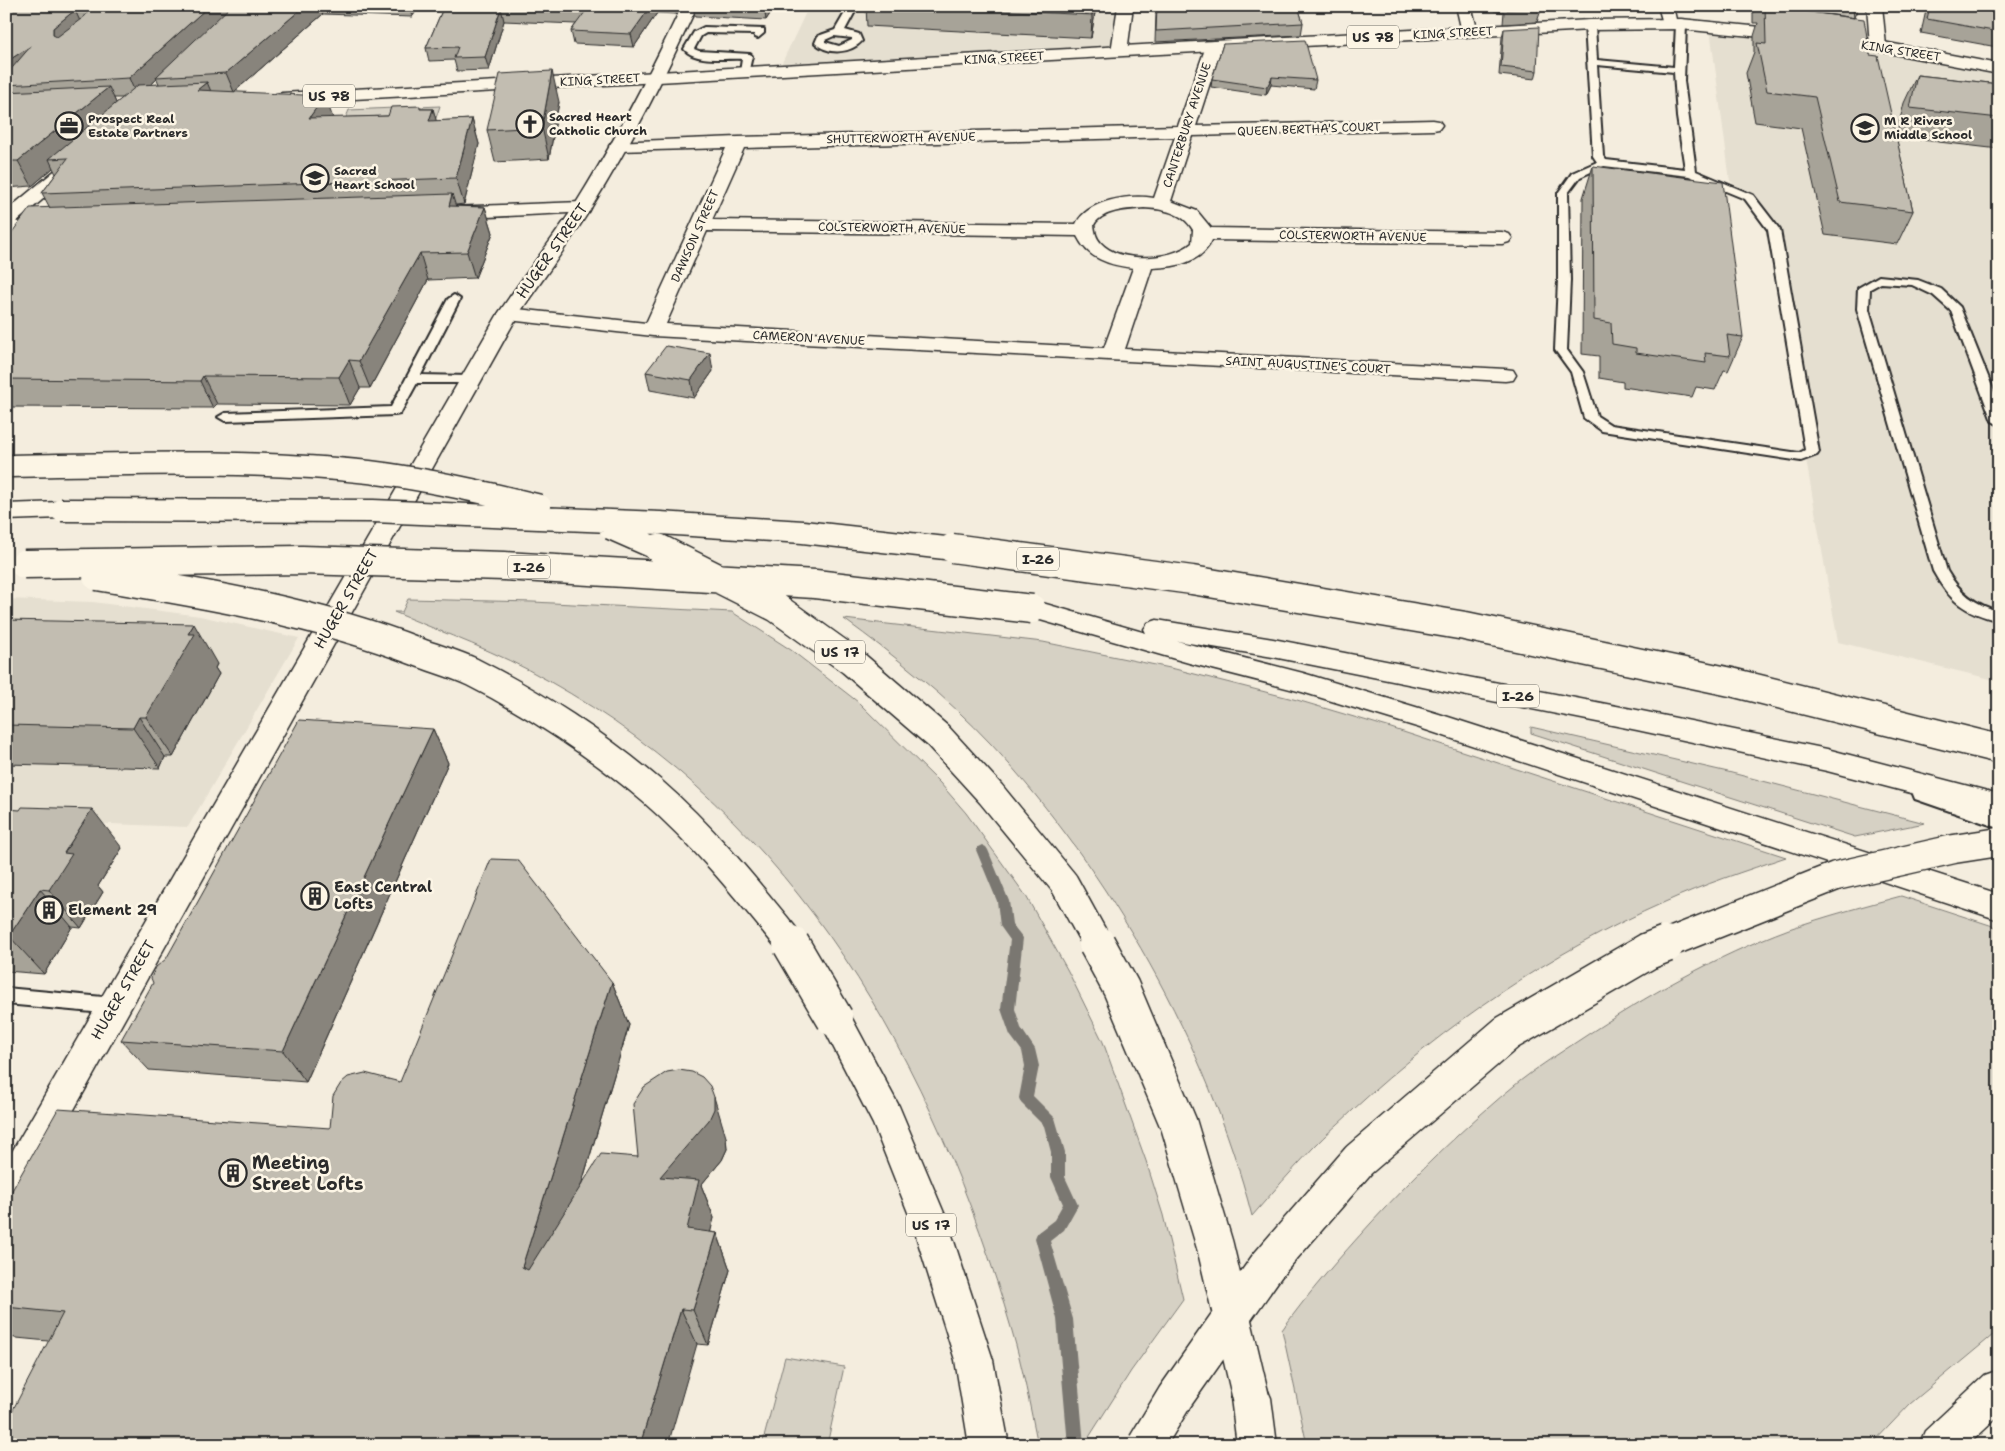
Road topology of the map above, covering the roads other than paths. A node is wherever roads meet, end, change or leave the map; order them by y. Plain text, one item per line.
1 (690, 6) edge
2 (854, 6) edge
3 (1126, 6) edge
4 (1463, 6) edge
5 (1665, 6) edge
6 (1874, 6) edge
7 (1675, 24) junction
8 (1590, 25) junction
9 (840, 32) dead end
10 (1470, 32) junction
11 (678, 33) junction
12 (697, 34) junction
13 (758, 35) dead end
14 (1214, 46) junction
15 (1878, 46) junction
16 (1119, 52) junction
17 (1592, 62) junction
18 (1999, 69) edge
19 (1679, 70) junction
20 (744, 72) junction
21 (654, 78) junction
22 (262, 99) edge
23 (1433, 125) dead end
24 (1185, 132) junction
25 (738, 142) junction
26 (618, 146) junction
27 (90, 150) edge
28 (1604, 163) junction
29 (1691, 173) junction
30 (1161, 204) junction
31 (582, 208) junction
32 (433, 213) edge
33 (6, 221) edge
34 (67, 226) edge
35 (700, 226) junction
36 (6, 228) edge
37 (1084, 230) junction
38 (1204, 234) junction
39 (1502, 238) dead end
40 (1144, 263) junction
41 (454, 299) dead end
42 (508, 314) junction
43 (653, 330) junction
44 (1112, 355) junction
45 (1505, 376) dead end
46 (414, 379) junction
47 (470, 380) junction
48 (225, 417) dead end
49 (1999, 421) edge
50 (6, 466) edge
51 (6, 512) edge
52 (15, 564) edge
53 (1032, 609) junction
54 (1999, 616) edge
55 (1999, 749) edge
56 (1827, 760) junction
57 (1999, 805) edge
58 (1999, 821) edge
59 (1999, 842) edge
60 (1999, 907) edge
61 (6, 996) edge
62 (114, 1006) junction
63 (6, 1196) edge
64 (1999, 1389) edge
65 (989, 1445) edge
66 (1146, 1445) edge
67 (1257, 1445) edge
68 (1938, 1445) edge

1 - 11 main road, HUGER STREET
2 - 9 lane
3 - 16 main road
4 - 10 main road
5 - 7 main road
6 - 15 main road
7 - 8 main road, KING STREET / US 78
7 - 15 main road, KING STREET / US 78
7 - 19 lane
8 - 10 main road, KING STREET / US 78
8 - 17 lane
10 - 14 main road, KING STREET / US 78
11 - 12 lane
11 - 21 main road, HUGER STREET
12 - 13 lane
12 - 20 lane
14 - 16 main road, KING STREET / US 78
14 - 24 main road, CANTERBURY AVENUE
15 - 18 main road, KING STREET / US 78
16 - 20 main road, KING STREET / US 78
17 - 19 lane
17 - 28 lane
19 - 29 lane
20 - 21 main road, KING STREET / US 78
21 - 22 main road, KING STREET / US 78
21 - 26 main road, HUGER STREET
23 - 24 main road, QUEEN BERTHA'S COURT
24 - 25 main road, SHUTTERWORTH AVENUE
24 - 30 main road, CANTERBURY AVENUE
25 - 26 main road, SHUTTERWORTH AVENUE
25 - 35 main road, DAWSON STREET
26 - 31 main road, HUGER STREET
27 - 33 main road
28 - 29 lane
28 - 29 lane
30 - 37 main road
30 - 38 main road
31 - 32 main road
31 - 42 main road, HUGER STREET
34 - 36 main road
35 - 37 main road, COLSTERWORTH AVENUE
35 - 43 main road, DAWSON STREET
37 - 40 main road
38 - 39 main road, COLSTERWORTH AVENUE
38 - 40 main road
40 - 44 main road
41 - 46 lane
42 - 43 main road, CAMERON AVENUE
42 - 47 main road, HUGER STREET
43 - 44 main road, CAMERON AVENUE
44 - 45 main road, SAINT AUGUSTINE'S COURT
46 - 47 lane
46 - 48 lane
47 - 62 main road, HUGER STREET
49 - 54 lane
50 - 67 main road, US 17, bridge
51 - 55 main road, I-26, bridge
52 - 53 main road, I-26, bridge
52 - 65 main road, US 17, bridge
53 - 56 main road, I-26
53 - 60 main road, bridge
56 - 57 main road, I-26
56 - 58 lane
59 - 66 main road, bridge
61 - 62 lane
62 - 63 main road, HUGER STREET
64 - 68 main road

